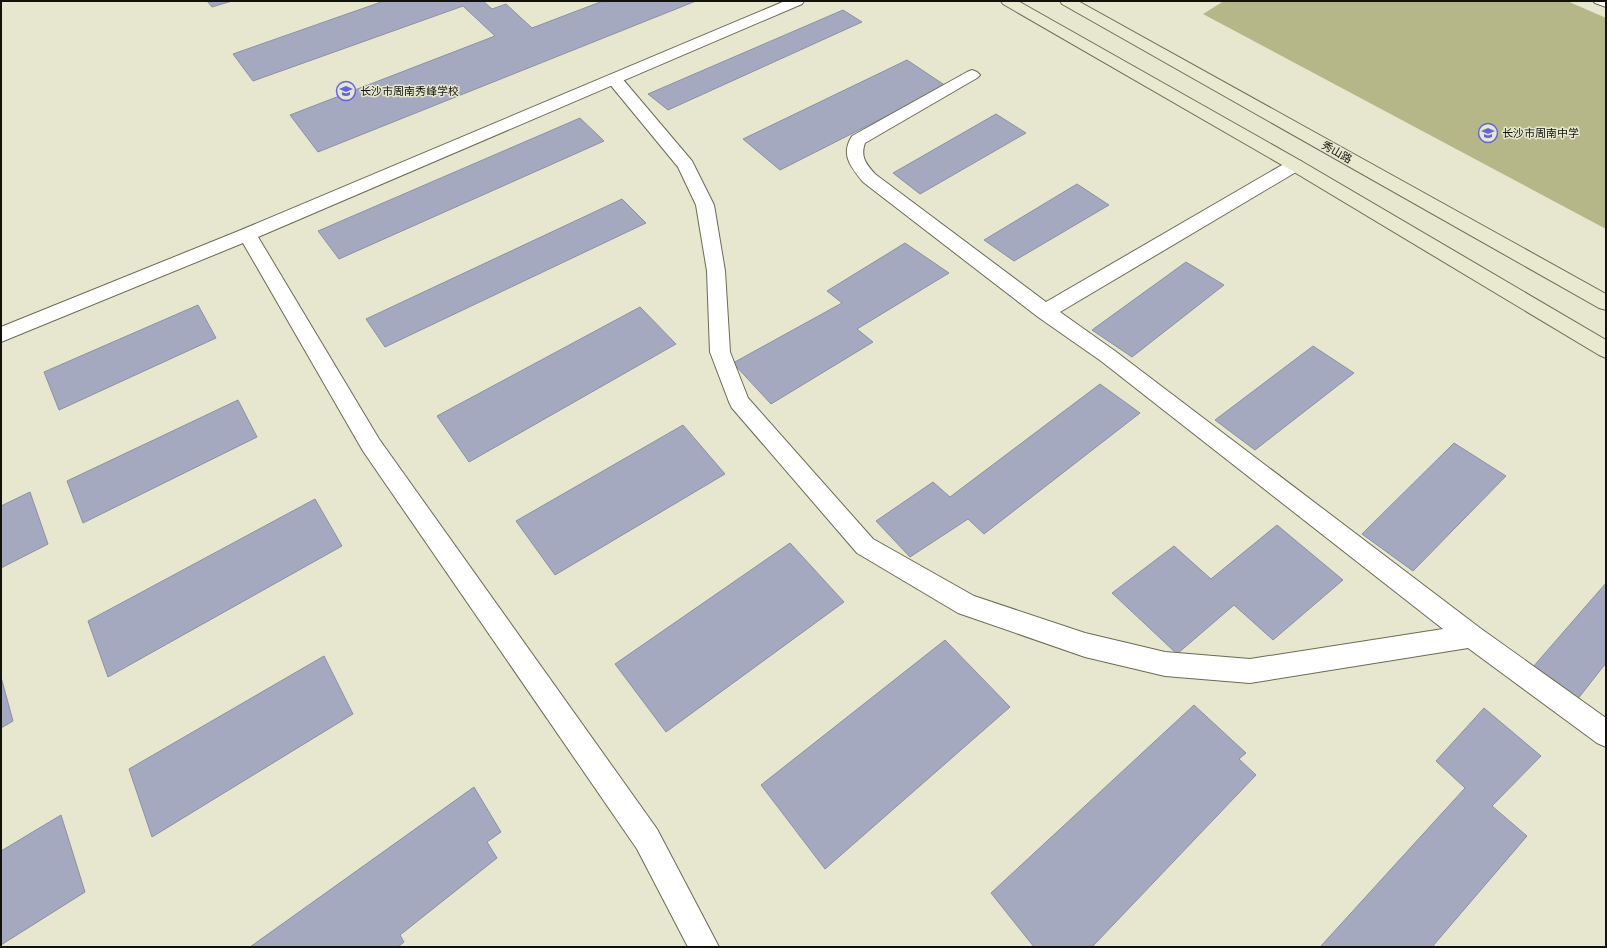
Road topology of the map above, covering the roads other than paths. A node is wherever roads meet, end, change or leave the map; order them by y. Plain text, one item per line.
1 (797, 1) edge
2 (1008, 1) edge
3 (1067, 1) edge
4 (1599, 1) edge
5 (1606, 4) edge
6 (972, 75) dead end
7 (614, 79) junction
8 (1295, 165) junction
9 (247, 234) junction
10 (1606, 303) edge
11 (1045, 312) junction
12 (1, 335) edge
13 (1606, 350) edge
14 (1471, 636) junction
15 (1606, 734) edge
16 (704, 947) edge

1 - 7 street
2 - 8 main road
3 - 10 main road, 秀山路
4 - 5 lane
6 - 11 street
7 - 9 street
7 - 14 street
8 - 11 street
8 - 13 main road
9 - 12 street
9 - 16 street
11 - 14 street
14 - 15 street

